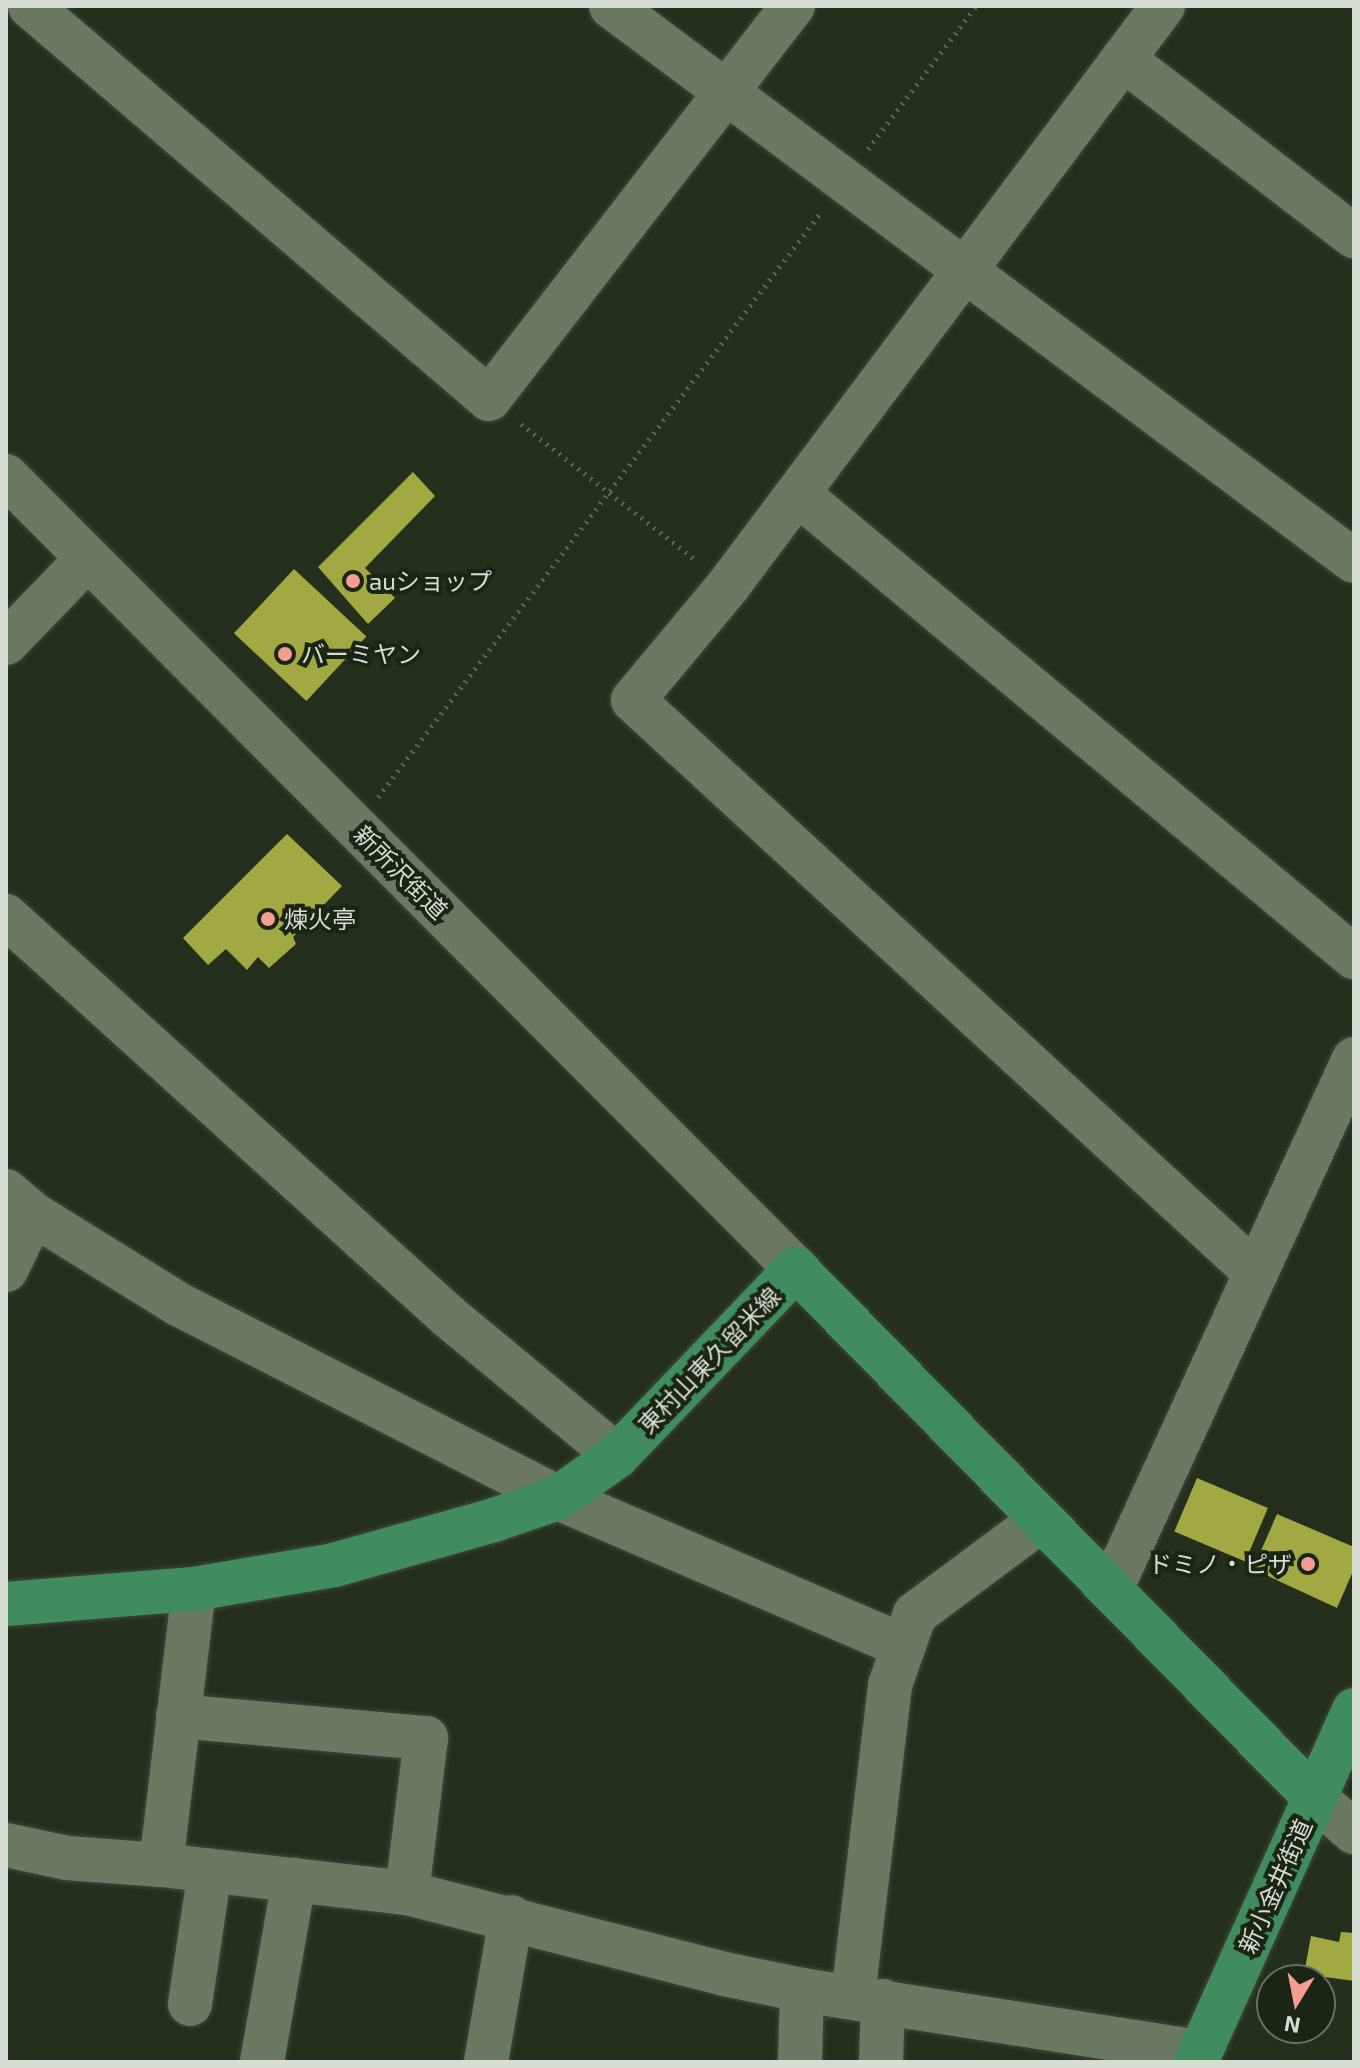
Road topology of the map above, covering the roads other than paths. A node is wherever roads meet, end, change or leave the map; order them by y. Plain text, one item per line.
1 (30, 6) edge
2 (611, 6) edge
3 (793, 6) edge
4 (1163, 6) edge
5 (1123, 59) junction
6 (727, 91) junction
7 (1354, 236) edge
8 (965, 270) junction
9 (6, 476) edge
10 (798, 494) junction
11 (87, 559) junction
12 (1354, 561) edge
13 (6, 643) edge
14 (6, 916) edge
15 (1354, 957) edge
16 (1354, 1059) edge
17 (20, 1202) edge
18 (796, 1269) junction
19 (6, 1270) edge
20 (1256, 1273) junction
21 (617, 1456) junction
22 (558, 1498) junction
23 (1041, 1520) junction
24 (194, 1589) junction
25 (1111, 1589) junction
26 (6, 1604) edge
27 (904, 1646) junction
28 (1354, 1710) edge
29 (178, 1716) junction
30 (1315, 1798) junction
31 (1354, 1832) edge
32 (6, 1845) edge
33 (161, 1865) junction
34 (210, 1870) junction
35 (294, 1880) junction
36 (407, 1893) junction
37 (511, 1917) junction
38 (802, 1990) junction
39 (868, 1999) junction
40 (190, 2004) dead end
41 (1198, 2057) edge
42 (262, 2062) edge
43 (486, 2062) edge
44 (800, 2062) edge
45 (881, 2062) edge

1 - 6 street
2 - 6 street
3 - 6 street
4 - 5 street
5 - 7 street
5 - 8 street
6 - 8 street
8 - 10 street
8 - 12 street
9 - 11 street, 新所沢街道
10 - 15 street
10 - 20 street
11 - 13 street
11 - 18 street, 新所沢街道
14 - 21 street
16 - 20 street
17 - 19 street
17 - 22 street
18 - 21 main road, 東村山東久留米線
18 - 23 main road, 東村山東久留米線
20 - 25 street
21 - 22 main road, 東村山東久留米線
22 - 24 main road, 東村山東久留米線
22 - 27 street
23 - 25 main road, 東村山東久留米線
23 - 27 street
24 - 26 main road, 東村山東久留米線
24 - 29 street
25 - 30 main road, 東村山東久留米線
27 - 39 street
28 - 30 main road, 新小金井街道
29 - 33 street
29 - 36 street
30 - 31 street
30 - 41 main road, 新小金井街道
32 - 33 street
33 - 34 street
34 - 35 street
34 - 40 street
35 - 36 street
35 - 42 street
36 - 37 street
37 - 38 street
37 - 43 street
38 - 39 street
38 - 44 street
39 - 41 street
39 - 45 street

